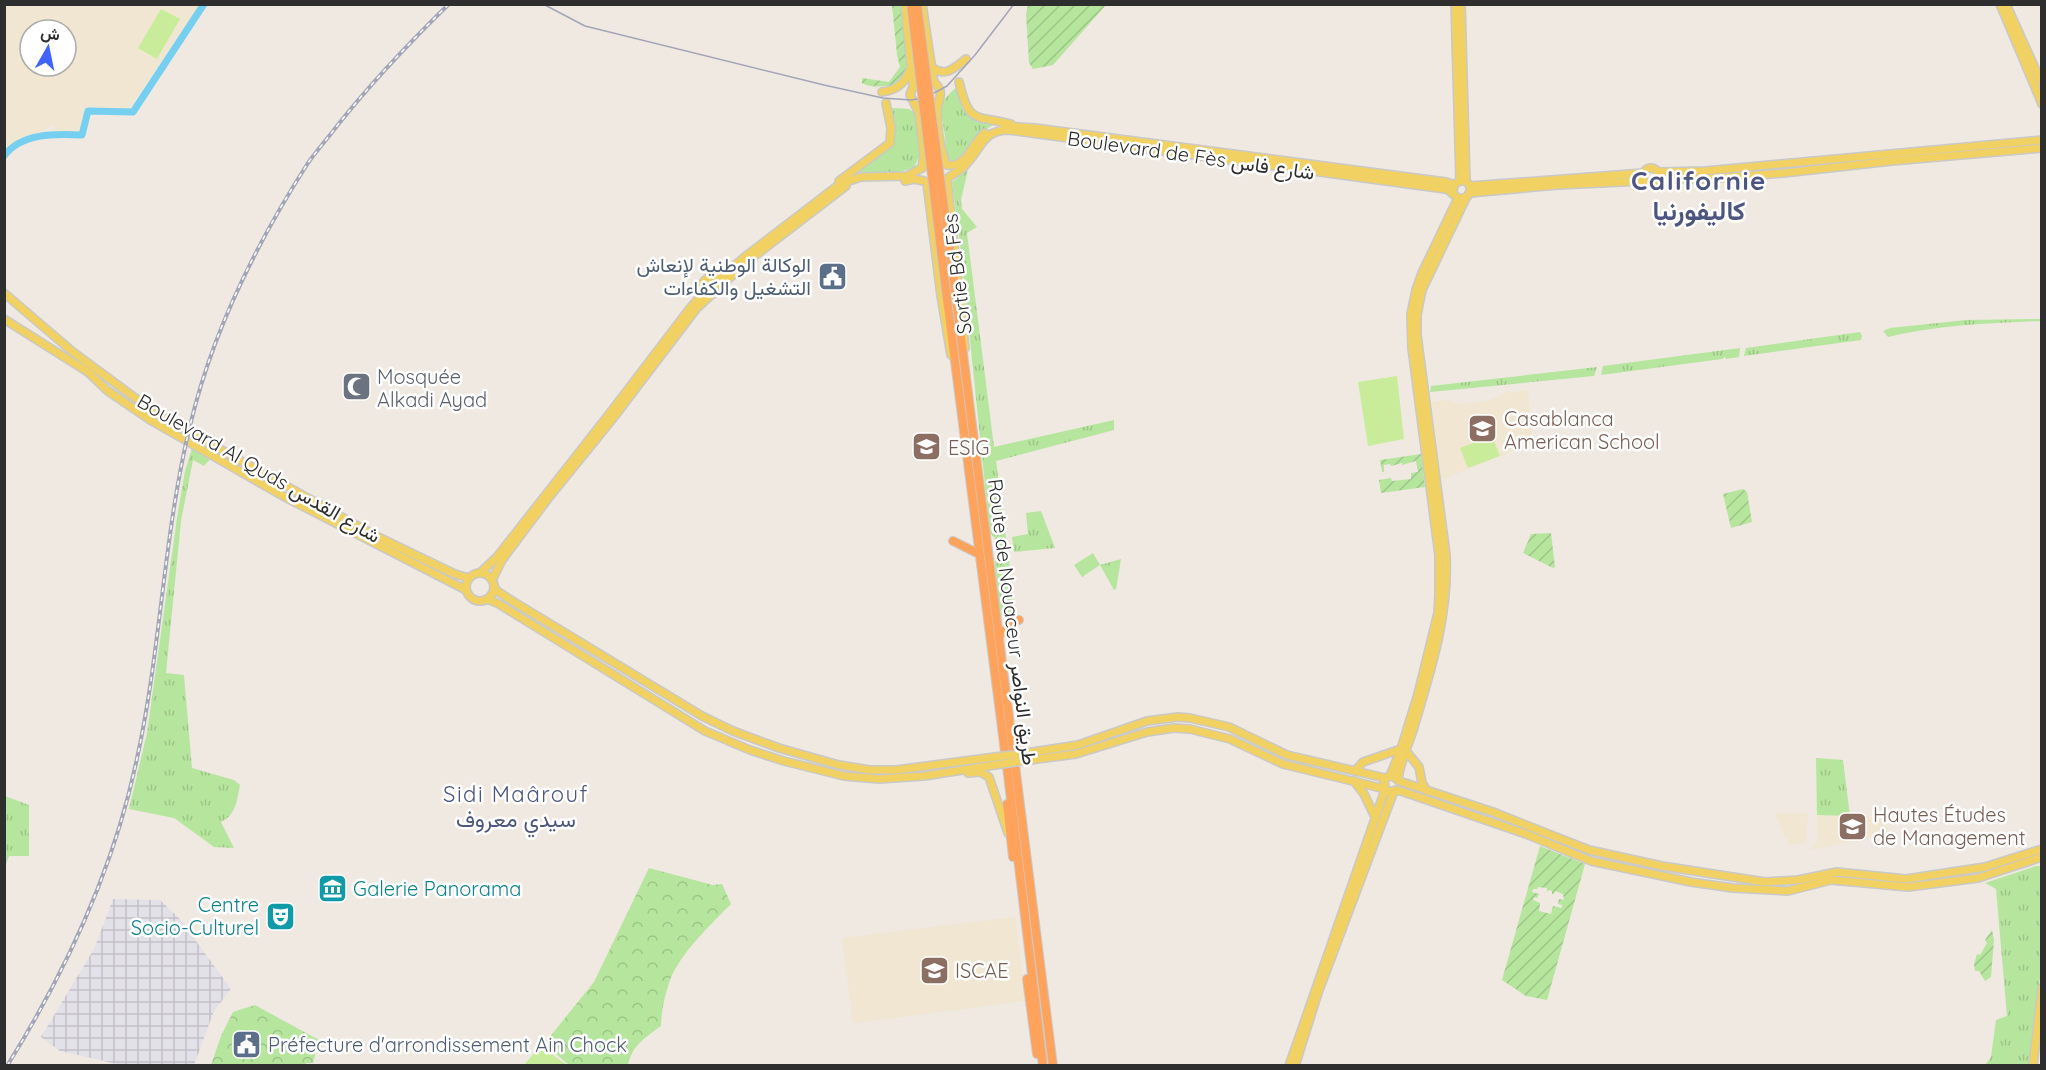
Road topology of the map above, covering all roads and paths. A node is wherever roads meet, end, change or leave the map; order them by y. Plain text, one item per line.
1 (905, 4) edge
2 (911, 4) edge
3 (917, 4) edge
4 (922, 4) edge
5 (1455, 4) edge
6 (1461, 4) edge
7 (2000, 4) edge
8 (2006, 4) edge
9 (966, 59) dead end
10 (912, 65) junction
11 (930, 66) junction
12 (959, 82) dead end
13 (935, 84) junction
14 (2042, 84) edge
15 (913, 86) junction
16 (882, 92) dead end
17 (938, 102) junction
18 (886, 103) dead end
19 (2042, 104) edge
20 (917, 107) junction
21 (1016, 126) junction
22 (2042, 140) edge
23 (2042, 148) edge
24 (946, 163) junction
25 (923, 166) junction
26 (1659, 175) junction
27 (1644, 177) junction
28 (948, 179) junction
29 (925, 182) junction
30 (1462, 189) junction
31 (831, 190) junction
32 (4, 293) edge
33 (951, 298) junction
34 (4, 320) edge
35 (965, 368) junction
36 (956, 371) junction
37 (977, 539) junction
38 (979, 554) junction
39 (480, 573) junction
40 (469, 578) junction
41 (493, 583) junction
42 (465, 590) junction
43 (487, 600) junction
44 (996, 616) junction
45 (999, 636) junction
46 (1404, 750) junction
47 (1021, 757) junction
48 (995, 761) junction
49 (954, 771) junction
50 (1355, 771) junction
51 (1008, 775) junction
52 (1388, 777) junction
53 (1398, 780) junction
54 (1354, 781) junction
55 (1385, 789) junction
56 (1395, 791) junction
57 (1427, 791) junction
58 (1376, 819) junction
59 (1010, 837) junction
60 (2042, 849) edge
61 (2042, 859) edge
62 (2042, 988) edge
63 (1041, 1065) edge
64 (1053, 1065) edge
65 (1288, 1065) edge
66 (1294, 1065) edge
67 (2033, 1065) edge

1 - 10 main road
2 - 33 highway, Route de Nouaceur طريق النواصر, bridge
3 - 33 highway, Route de Nouaceur طريق النواصر, bridge
4 - 11 main road
5 - 30 main road
6 - 30 main road
7 - 19 main road
8 - 14 main road
9 - 11 main road
10 - 15 main road
10 - 16 main road
11 - 13 main road
12 - 21 main road
13 - 15 main road
13 - 17 main road
15 - 20 main road
17 - 20 main road
17 - 24 main road
18 - 31 main road
20 - 25 main road
21 - 24 main road, Boulevard de Fès شارع فاس
21 - 30 main road, Boulevard de Fès شارع فاس
22 - 26 main road
23 - 26 main road
24 - 25 main road
24 - 28 main road
25 - 29 main road
25 - 31 main road
26 - 27 main road
26 - 27 main road
27 - 30 main road, Boulevard de Fès شارع فاس
28 - 29 main road
28 - 30 main road, Boulevard de Fès شارع فاس
28 - 35 main road, Sortie Bd Fès
29 - 36 main road
29 - 41 main road
30 - 46 main road
31 - 39 main road
32 - 40 main road, Boulevard Al Quds شارع القدس
33 - 35 highway, Route de Nouaceur طريق النواصر
33 - 36 highway, Route de Nouaceur طريق النواصر
34 - 42 main road, Boulevard Al Quds شارع القدس
35 - 44 highway, Route de Nouaceur طريق النواصر
36 - 37 highway, Route de Nouaceur طريق النواصر
37 - 38 highway, Route de Nouaceur طريق النواصر
37 - 38 highway
38 - 51 highway, Route de Nouaceur طريق النواصر
39 - 40 main road
39 - 41 main road
40 - 42 main road
41 - 43 main road
41 - 48 main road
42 - 43 main road
43 - 49 main road
44 - 45 highway, Route de Nouaceur طريق النواصر
44 - 45 highway
45 - 64 highway, Route de Nouaceur طريق النواصر
46 - 50 main road
46 - 52 main road
46 - 53 main road
46 - 57 main road
47 - 48 main road, bridge
47 - 50 main road
47 - 54 main road
48 - 49 main road
49 - 59 main road
50 - 52 main road
51 - 59 highway
51 - 63 highway, Route de Nouaceur طريق النواصر
52 - 53 main road
52 - 55 main road
53 - 56 main road
53 - 57 main road
54 - 55 main road
54 - 58 main road
55 - 56 main road
55 - 58 main road
56 - 61 main road
56 - 66 main road
57 - 60 main road
58 - 65 main road
59 - 63 highway
62 - 67 main road

